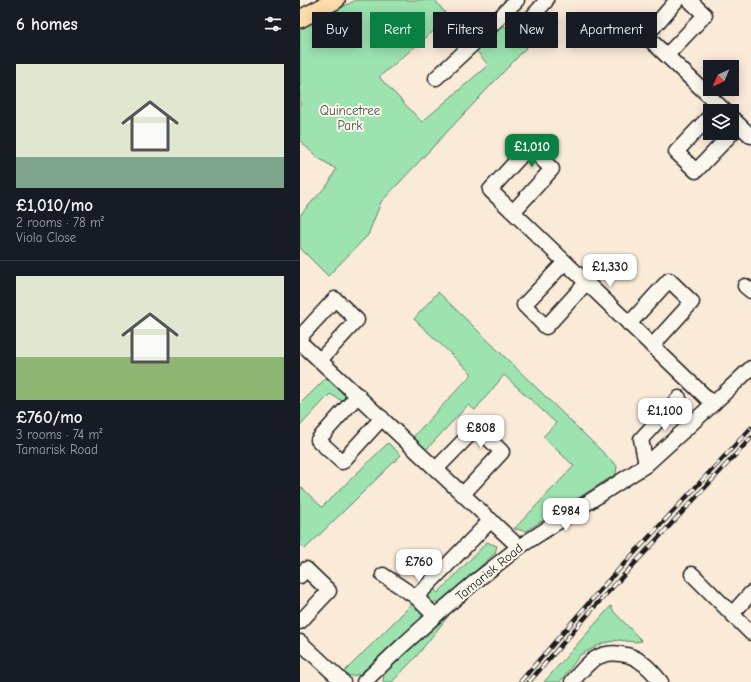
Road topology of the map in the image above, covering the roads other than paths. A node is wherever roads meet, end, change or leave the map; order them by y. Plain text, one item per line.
1 (336, 0) edge
2 (517, 0) edge
3 (546, 0) edge
4 (677, 0) edge
5 (689, 0) edge
6 (536, 12) edge
7 (300, 19) edge
8 (666, 55) junction
9 (436, 78) dead end
10 (711, 104) edge
11 (703, 125) edge
12 (739, 130) edge
13 (751, 136) edge
14 (723, 140) edge
15 (513, 212) junction
16 (565, 262) junction
17 (586, 283) junction
18 (629, 324) junction
19 (300, 337) edge
20 (300, 342) edge
21 (652, 346) junction
22 (320, 360) junction
23 (751, 368) edge
24 (358, 395) junction
25 (679, 398) dead end
26 (713, 404) junction
27 (382, 418) junction
28 (646, 465) junction
29 (436, 469) junction
30 (463, 494) junction
31 (491, 520) junction
32 (519, 547) junction
33 (692, 574) dead end
34 (383, 575) dead end
35 (300, 576) edge
36 (751, 593) edge
37 (416, 597) junction
38 (732, 614) junction
39 (435, 616) junction
40 (300, 622) edge
41 (751, 633) edge
42 (300, 642) edge
43 (343, 682) edge
44 (366, 682) edge
45 (572, 682) edge
46 (661, 682) edge

1 - 7 main road
2 - 9 street
3 - 6 street
4 - 8 street
5 - 8 street
8 - 10 street
11 - 14 street
12 - 13 street
15 - 15 street
15 - 16 street
16 - 17 street
16 - 17 street
17 - 18 street
18 - 21 street
18 - 21 street
19 - 22 street
20 - 22 street
21 - 26 street
22 - 24 street
23 - 26 street, Tamarisk Road
24 - 27 street
24 - 27 street
25 - 28 street
26 - 28 street, Tamarisk Road
27 - 29 street
28 - 32 street, Tamarisk Road
29 - 30 street
29 - 30 street
30 - 31 street
31 - 32 street
31 - 37 street
32 - 39 street, Tamarisk Road
33 - 38 street
34 - 37 street
35 - 40 street
36 - 38 street
37 - 39 street
38 - 41 street
39 - 44 street, Tamarisk Road
42 - 43 street
45 - 46 street

